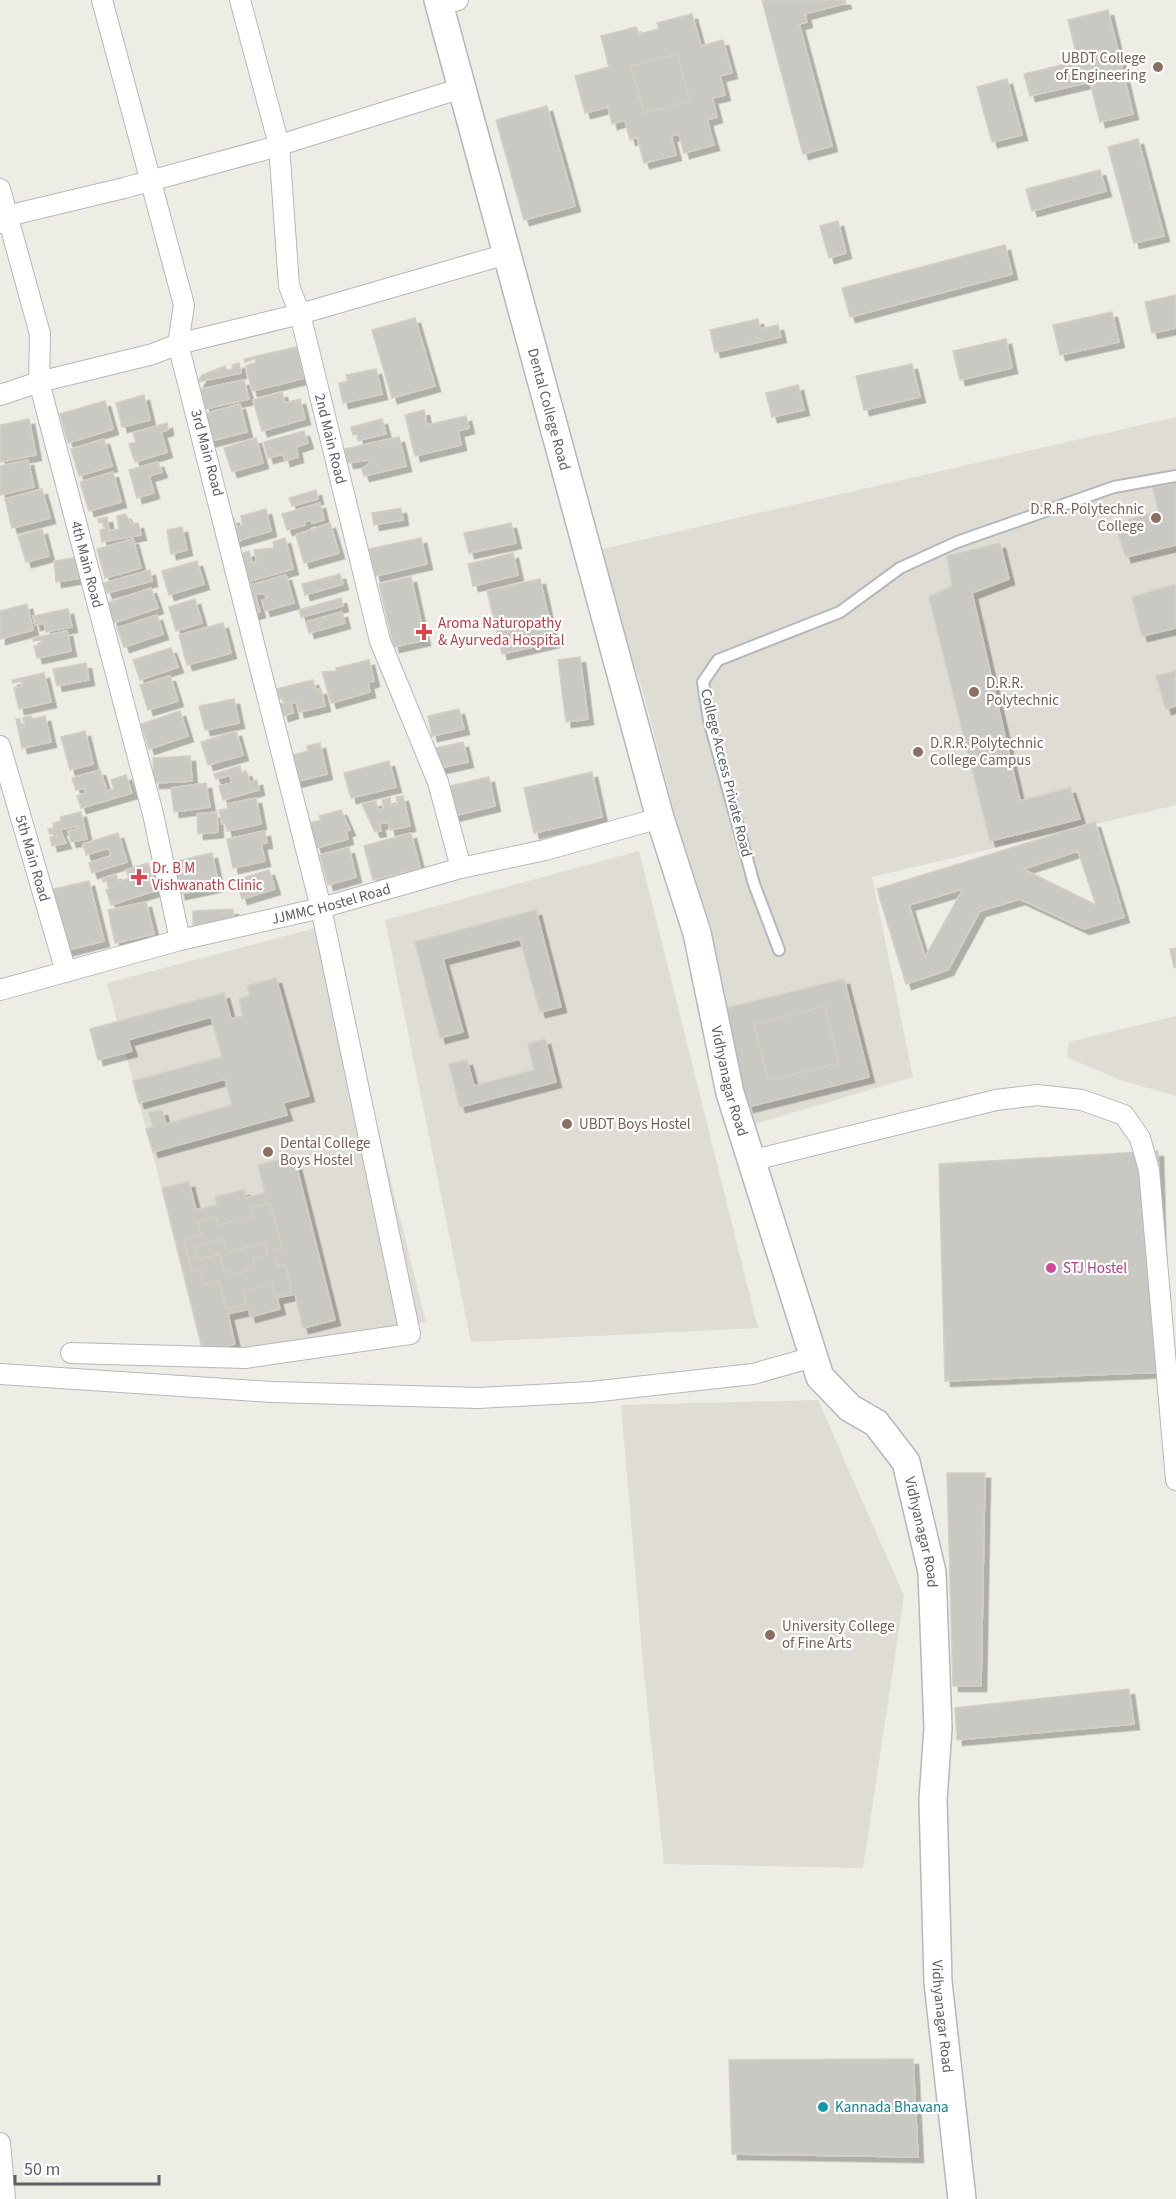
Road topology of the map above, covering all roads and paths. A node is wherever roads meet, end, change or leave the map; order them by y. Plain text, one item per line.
1 (102, 0) edge
2 (240, 0) edge
3 (445, 2) edge
4 (462, 88) junction
5 (279, 145) junction
6 (151, 181) junction
7 (0, 189) edge
8 (4, 220) edge
9 (507, 254) junction
10 (300, 314) junction
11 (178, 344) junction
12 (39, 382) junction
13 (0, 395) edge
14 (1176, 476) edge
15 (0, 746) edge
16 (660, 818) junction
17 (461, 868) junction
18 (321, 908) junction
19 (180, 940) junction
20 (779, 951) dead end
21 (66, 972) junction
22 (0, 990) edge
23 (750, 1161) junction
24 (71, 1353) dead end
25 (813, 1357) junction
26 (0, 1374) edge
27 (1176, 1480) edge
28 (0, 2143) edge
29 (5, 2199) edge
30 (962, 2199) edge

1 - 6 street, 3rd Main Road
2 - 5 street, 2nd Main Road
3 - 4 street, Dental College Road
4 - 5 street
4 - 9 street, Dental College Road
5 - 6 street
5 - 10 street, 2nd Main Road
6 - 8 street
6 - 11 street, 3rd Main Road
7 - 8 street, 4th Main Road
8 - 12 street, 4th Main Road
9 - 10 street
9 - 16 street, Dental College Road
10 - 11 street
10 - 17 street, 2nd Main Road
11 - 12 street
11 - 18 street, 3rd Main Road
12 - 13 street
12 - 19 street, 4th Main Road
14 - 20 lane, College Access Private Road
15 - 21 street, 5th Main Road
16 - 17 street, JJMMC Hostel Road
16 - 23 street, Vidhyanagar Road
17 - 18 street, JJMMC Hostel Road
18 - 19 street, JJMMC Hostel Road
18 - 24 street, 3rd Main Road
19 - 21 street, JJMMC Hostel Road
21 - 22 street, JJMMC Hostel Road
23 - 25 street, Vidhyanagar Road
23 - 27 street
25 - 26 street
25 - 30 street, Vidhyanagar Road
28 - 29 street

